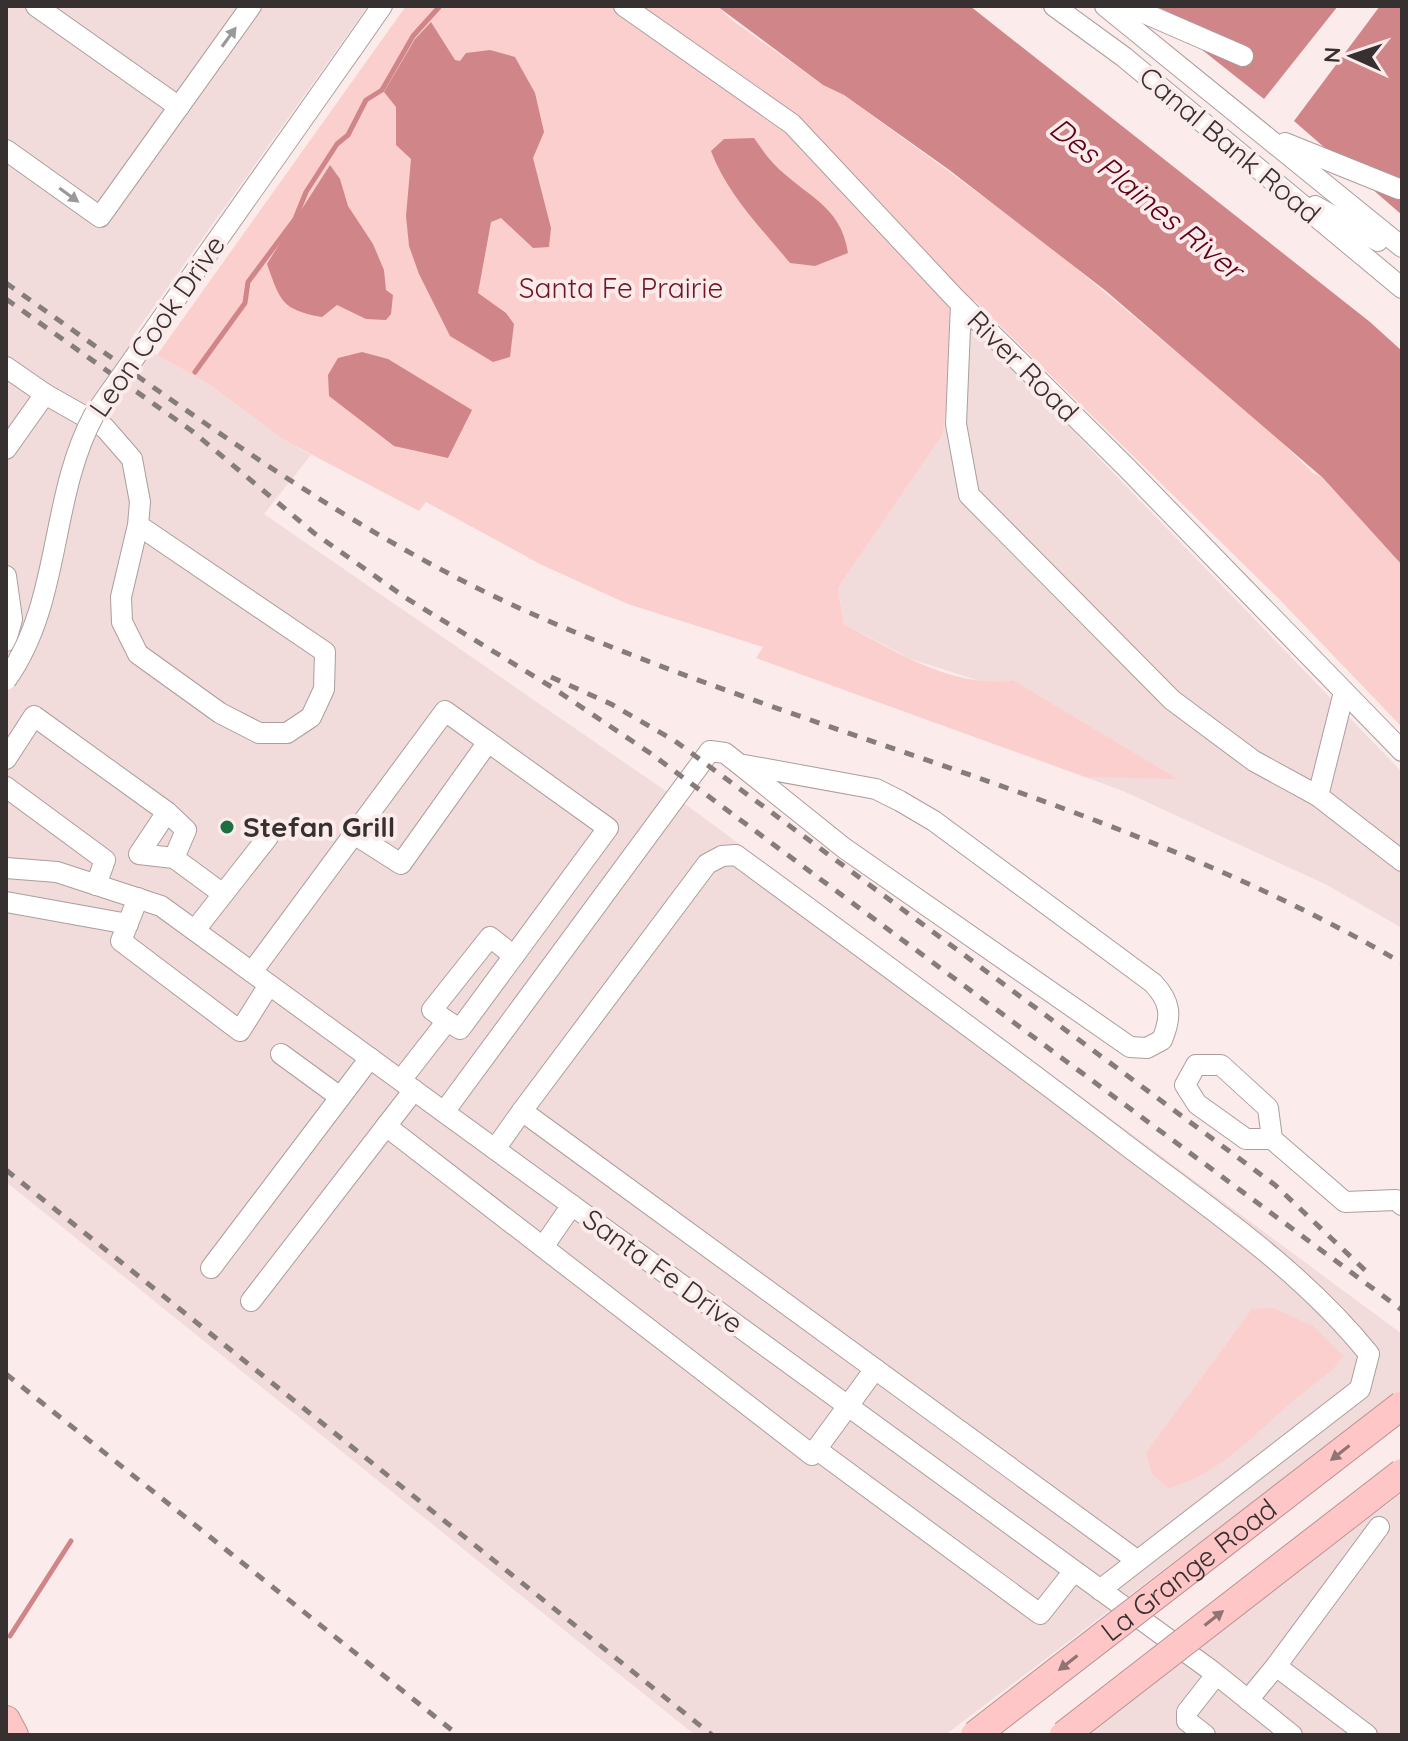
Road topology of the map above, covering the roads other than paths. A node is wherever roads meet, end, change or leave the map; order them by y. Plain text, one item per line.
1 (36, 6) edge
2 (251, 6) edge
3 (382, 6) edge
4 (624, 6) edge
5 (1054, 6) edge
6 (1105, 6) edge
7 (1128, 6) edge
8 (1243, 56) dead end
9 (179, 107) junction
10 (1267, 136) junction
11 (6, 150) edge
12 (1399, 189) dead end
13 (1289, 194) junction
14 (1402, 247) edge
15 (1402, 255) edge
16 (1402, 288) edge
17 (961, 304) junction
18 (6, 367) edge
19 (45, 394) junction
20 (6, 449) edge
21 (138, 525) junction
22 (6, 576) edge
23 (6, 641) edge
24 (6, 680) edge
25 (1344, 692) junction
26 (488, 742) junction
27 (1402, 751) edge
28 (6, 759) edge
29 (739, 764) junction
30 (6, 787) edge
31 (1318, 796) junction
32 (167, 812) junction
33 (354, 834) junction
34 (268, 837) dead end
35 (139, 854) junction
36 (174, 858) junction
37 (105, 860) junction
38 (1402, 861) edge
39 (6, 868) edge
40 (96, 885) junction
41 (223, 894) junction
42 (138, 898) junction
43 (6, 902) edge
44 (128, 924) junction
45 (195, 930) junction
46 (514, 956) junction
47 (252, 972) junction
48 (269, 985) junction
49 (447, 1021) junction
50 (281, 1054) dead end
51 (370, 1058) junction
52 (408, 1085) junction
53 (340, 1097) junction
54 (522, 1111) junction
55 (444, 1112) junction
56 (386, 1126) junction
57 (1272, 1139) dead end
58 (495, 1149) junction
59 (572, 1205) junction
60 (1402, 1205) edge
61 (543, 1247) junction
62 (211, 1268) dead end
63 (251, 1301) dead end
64 (875, 1369) junction
65 (846, 1405) junction
66 (1402, 1405) edge
67 (816, 1449) junction
68 (1402, 1473) edge
69 (1379, 1527) dead end
70 (1135, 1559) junction
71 (1074, 1571) junction
72 (1100, 1590) junction
73 (1276, 1666) junction
74 (1216, 1675) junction
75 (1248, 1700) junction
76 (6, 1720) edge
77 (1360, 1733) edge
78 (14, 1735) edge
79 (975, 1735) edge
80 (1064, 1735) edge
81 (1205, 1735) edge
82 (1292, 1735) edge

1 - 9 street
9 -> 2 street
3 - 24 street, Leon Cook Drive, bridge
4 - 17 street, River Road
5 - 13 street, Canal Bank Road
6 - 10 street
7 - 8 street
11 -> 9 street
10 - 12 street
10 - 14 street
13 - 15 street
13 - 16 street, Canal Bank Road
17 - 25 street, River Road
17 - 31 street
18 - 19 street
19 - 20 street
19 - 21 street
21 - 21 street
22 - 23 street
25 - 27 street, River Road
25 - 31 street
26 - 33 street
26 - 33 street
26 - 46 street
28 - 32 street
29 - 29 street
29 - 55 street
30 - 37 street
31 - 38 street
32 - 35 street
32 - 36 street
33 - 47 street
34 - 41 street
35 - 36 street
35 - 37 street
36 - 41 street
37 - 40 street
39 - 40 street, Santa Fe Drive
40 - 42 street, Santa Fe Drive
41 - 45 street
42 - 44 street
42 - 45 street, Santa Fe Drive
43 - 44 street
44 - 48 street
45 - 47 street, Santa Fe Drive
46 - 49 street
46 - 49 street
47 - 48 street, Santa Fe Drive
48 - 51 street, Santa Fe Drive
49 - 52 street
50 - 53 street
51 - 52 street, Santa Fe Drive
51 - 53 street
52 - 55 street, Santa Fe Drive
52 - 56 street
53 - 62 street
54 - 58 street
54 - 64 street
54 - 70 street
55 - 58 street, Santa Fe Drive
56 - 61 street
56 - 63 street
57 - 60 street
58 - 59 street, Santa Fe Drive
59 - 61 street
59 - 65 street, Santa Fe Drive
61 - 67 street
64 - 65 street
64 - 70 street
65 - 67 street
65 - 71 street, Santa Fe Drive
66 -> 79 highway, La Grange Road, bridge
67 - 71 street
80 -> 68 highway, La Grange Road, bridge
69 - 73 street
70 - 72 street
71 - 72 street, Santa Fe Drive
72 - 74 street, Santa Fe Drive
73 - 75 street
73 - 77 street
74 - 75 street, Santa Fe Drive
74 - 81 street
75 - 82 street, Santa Fe Drive
76 - 78 highway

